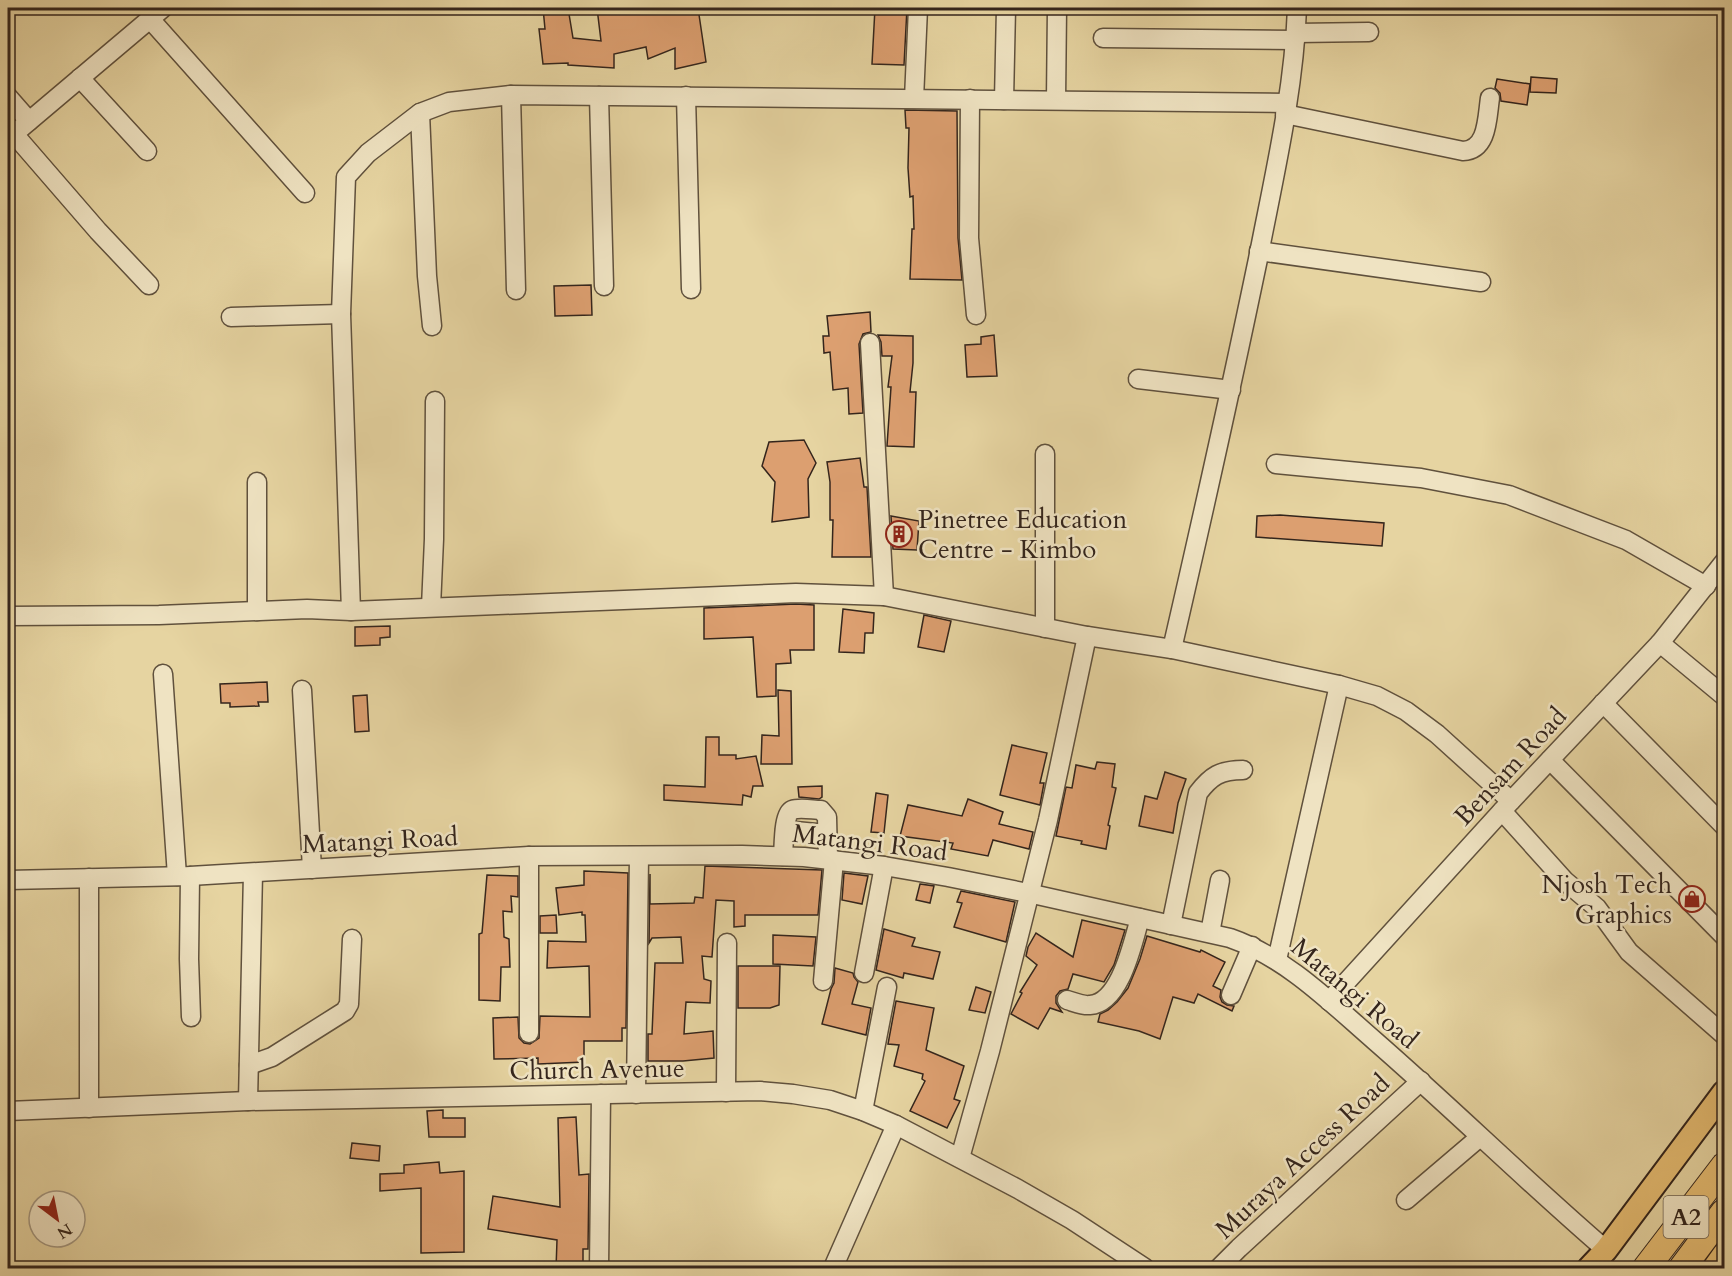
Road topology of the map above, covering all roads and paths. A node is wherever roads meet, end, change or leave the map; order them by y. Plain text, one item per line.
1 (918, 8) edge
2 (1006, 8) edge
3 (1058, 8) edge
4 (1297, 8) edge
5 (156, 13) edge
6 (1370, 32) dead end
7 (1296, 36) junction
8 (1103, 38) dead end
9 (80, 78) junction
10 (511, 95) junction
11 (599, 96) junction
12 (686, 96) junction
13 (8, 97) edge
14 (1490, 98) dead end
15 (914, 99) junction
16 (970, 99) junction
17 (1004, 100) junction
18 (1056, 100) junction
19 (1286, 109) junction
20 (420, 113) junction
21 (29, 121) junction
22 (10, 136) edge
23 (147, 151) dead end
24 (305, 194) dead end
25 (1259, 251) junction
26 (1481, 282) dead end
27 (149, 285) dead end
28 (604, 286) dead end
29 (691, 289) dead end
30 (516, 290) dead end
31 (341, 314) junction
32 (976, 315) dead end
33 (231, 317) dead end
34 (432, 326) dead end
35 (870, 343) dead end
36 (1138, 380) dead end
37 (1231, 390) junction
38 (435, 401) dead end
39 (1045, 454) dead end
40 (1276, 464) dead end
41 (257, 482) dead end
42 (1724, 563) edge
43 (1706, 586) junction
44 (884, 596) junction
45 (431, 607) junction
46 (257, 611) junction
47 (351, 611) junction
48 (8, 616) edge
49 (1045, 628) junction
50 (1087, 636) junction
51 (1660, 643) junction
52 (1172, 649) junction
53 (163, 674) dead end
54 (1339, 685) junction
55 (302, 690) dead end
56 (1725, 696) edge
57 (1603, 704) junction
58 (1550, 760) junction
59 (1243, 770) dead end
60 (1507, 806) junction
61 (1725, 826) edge
62 (529, 856) junction
63 (639, 856) junction
64 (783, 856) junction
65 (831, 860) junction
66 (884, 866) junction
67 (312, 869) junction
68 (253, 873) junction
69 (184, 876) junction
70 (89, 878) junction
71 (8, 880) edge
72 (1220, 880) dead end
73 (1028, 893) junction
74 (1140, 918) junction
75 (1170, 925) junction
76 (1210, 933) junction
77 (1725, 936) edge
78 (352, 939) dead end
79 (727, 943) dead end
80 (1252, 946) junction
81 (1277, 960) junction
82 (864, 973) dead end
83 (824, 981) dead end
84 (887, 987) dead end
85 (1231, 995) dead end
86 (1067, 1000) dead end
87 (1329, 1000) junction
88 (191, 1017) dead end
89 (528, 1033) dead end
90 (1725, 1035) edge
91 (249, 1065) junction
92 (1421, 1081) junction
93 (726, 1092) junction
94 (1725, 1092) edge
95 (602, 1094) junction
96 (636, 1094) junction
97 (248, 1101) junction
98 (89, 1108) junction
99 (8, 1111) edge
100 (863, 1111) junction
101 (896, 1125) junction
102 (1480, 1137) junction
103 (960, 1158) junction
104 (1725, 1166) edge
105 (1406, 1200) dead end
106 (1725, 1212) edge
107 (1606, 1250) junction
108 (1725, 1254) edge
109 (599, 1269) edge
110 (832, 1269) edge
111 (1145, 1269) edge
112 (1219, 1269) edge
113 (1589, 1269) edge
114 (1646, 1269) edge
115 (1682, 1269) edge
116 (1714, 1269) edge

1 - 15 street
2 - 17 street
3 - 18 street
4 - 7 street
5 - 9 street
5 - 24 street
6 - 7 street
7 - 8 street
7 - 19 street
9 - 21 street
9 - 23 street
10 - 11 street
10 - 20 street
10 - 30 street
11 - 12 street
11 - 28 street
12 - 15 street
12 - 29 street
13 - 21 street
14 - 19 street
15 - 16 street
16 - 17 street
16 - 32 street
17 - 18 street
18 - 19 street
19 - 25 street
20 - 31 street
20 - 34 street
21 - 22 street
22 - 27 street
25 - 26 street
25 - 37 street
31 - 33 street
31 - 47 street
35 - 44 street
36 - 37 street
37 - 52 street
38 - 45 street
39 - 49 street
40 - 43 street
41 - 46 street
42 - 43 street, Bensam Road
43 - 51 street, Bensam Road
44 - 45 street
44 - 49 street
45 - 47 street
46 - 47 street
46 - 48 street
49 - 50 street
50 - 52 street
50 - 73 street
51 - 56 street
51 - 57 street, Bensam Road
52 - 54 street
53 - 69 street
54 - 60 street
54 - 81 street
55 - 67 street
57 - 58 street, Bensam Road
57 - 61 street
58 - 60 street, Bensam Road
58 - 77 street
59 - 75 street
60 - 87 street, Bensam Road
60 - 90 street
62 - 63 street, Matangi Road
62 - 67 street, Matangi Road
62 - 89 street
63 - 64 street, Matangi Road
63 - 96 street
64 - 65 street, Matangi Road
64 - 65 street
65 - 66 street, Matangi Road
65 - 83 street
66 - 73 street, Matangi Road
66 - 82 street
67 - 68 street, Matangi Road
68 - 69 street, Matangi Road
68 - 91 street
69 - 70 street, Matangi Road
69 - 88 street
70 - 71 street, Matangi Road
70 - 98 street
72 - 76 street
73 - 74 street, Matangi Road
73 - 103 street
74 - 75 street, Matangi Road
74 - 86 street
75 - 76 street, Matangi Road
76 - 80 street, Matangi Road
78 - 91 street
79 - 93 street
80 - 81 street, Matangi Road
80 - 85 street
81 - 87 street, Matangi Road
84 - 100 street
87 - 92 street, Matangi Road
91 - 97 street
92 - 102 street, Matangi Road
92 - 112 street, Muraya Access Road
93 - 96 street, Church Avenue
93 - 100 street, Church Avenue
94 - 107 main road
95 - 96 street, Church Avenue
95 - 97 street, Church Avenue
95 - 109 street
97 - 98 street, Church Avenue
98 - 99 street, Church Avenue
100 - 101 street, Church Avenue
101 - 103 street, Church Avenue
101 - 110 street
102 - 105 street
102 - 107 street, Matangi Road
103 - 111 street, Church Avenue
104 - 114 highway, A2
106 - 115 highway, A2
107 - 113 main road
108 - 116 main road

